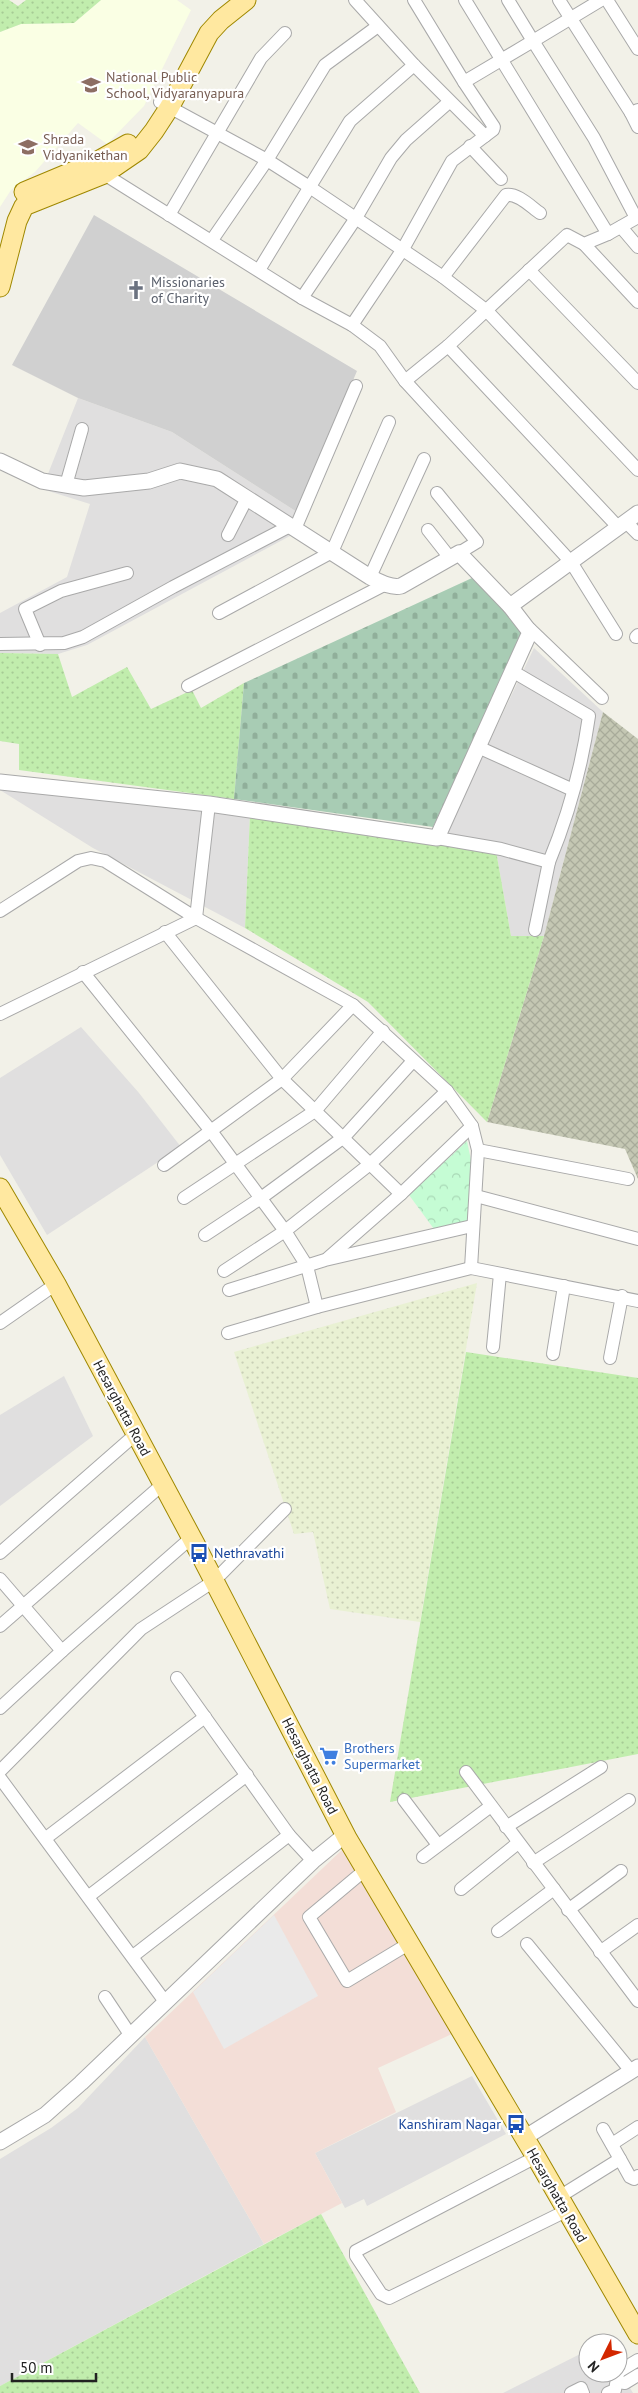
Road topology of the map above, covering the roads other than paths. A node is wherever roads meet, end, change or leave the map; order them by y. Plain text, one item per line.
1 (227, 0) edge
2 (246, 0) edge
3 (355, 0) edge
4 (414, 0) edge
5 (465, 0) edge
6 (508, 0) edge
7 (559, 0) edge
8 (601, 0) edge
9 (607, 0) edge
10 (571, 19) junction
11 (378, 26) junction
12 (285, 33) dead end
13 (533, 41) junction
14 (638, 49) edge
15 (501, 61) junction
16 (414, 66) junction
17 (464, 82) junction
18 (450, 102) junction
19 (164, 105) junction
20 (634, 112) edge
21 (638, 127) edge
22 (215, 132) junction
23 (485, 136) junction
24 (470, 146) junction
25 (267, 160) junction
26 (104, 174) junction
27 (501, 179) dead end
28 (311, 188) junction
29 (540, 214) dead end
30 (169, 215) junction
31 (637, 217) edge
32 (356, 218) junction
33 (621, 227) junction
34 (608, 234) junction
35 (0, 236) edge
36 (212, 240) junction
37 (584, 244) junction
38 (638, 247) edge
39 (403, 250) junction
40 (259, 270) junction
41 (529, 270) junction
42 (443, 277) junction
43 (0, 287) edge
44 (302, 298) junction
45 (638, 302) edge
46 (487, 311) junction
47 (352, 325) junction
48 (448, 346) junction
49 (405, 381) junction
50 (638, 383) edge
51 (356, 386) dead end
52 (389, 422) dead end
53 (82, 429) dead end
54 (424, 459) dead end
55 (0, 461) edge
56 (638, 470) edge
57 (66, 485) junction
58 (437, 492) dead end
59 (247, 498) junction
60 (628, 521) edge
61 (292, 527) junction
62 (428, 530) dead end
63 (638, 534) edge
64 (228, 535) dead end
65 (332, 552) junction
66 (455, 556) junction
67 (571, 562) junction
68 (127, 573) dead end
69 (370, 577) junction
70 (386, 584) junction
71 (510, 606) junction
72 (219, 613) dead end
73 (530, 629) junction
74 (616, 634) dead end
75 (0, 644) edge
76 (40, 645) junction
77 (512, 671) junction
78 (188, 686) dead end
79 (602, 698) dead end
80 (478, 747) junction
81 (0, 782) edge
82 (573, 790) junction
83 (209, 804) junction
84 (437, 838) junction
85 (549, 862) junction
86 (0, 911) edge
87 (196, 918) junction
88 (535, 930) dead end
89 (165, 932) junction
90 (83, 972) junction
91 (352, 1005) junction
92 (0, 1014) edge
93 (383, 1031) junction
94 (412, 1062) junction
95 (282, 1079) junction
96 (447, 1091) junction
97 (315, 1111) junction
98 (472, 1126) junction
99 (211, 1131) junction
100 (344, 1137) junction
101 (478, 1150) junction
102 (236, 1164) junction
103 (370, 1164) junction
104 (164, 1165) dead end
105 (628, 1180) dead end
106 (0, 1188) edge
107 (401, 1194) junction
108 (476, 1196) junction
109 (184, 1198) dead end
110 (261, 1198) junction
111 (472, 1226) junction
112 (284, 1231) junction
113 (205, 1235) dead end
114 (638, 1239) edge
115 (325, 1260) junction
116 (307, 1266) junction
117 (471, 1268) junction
118 (224, 1272) dead end
119 (500, 1274) junction
120 (56, 1284) junction
121 (564, 1286) junction
122 (229, 1290) dead end
123 (622, 1296) junction
124 (638, 1301) edge
125 (317, 1308) junction
126 (0, 1323) edge
127 (228, 1333) dead end
128 (493, 1347) dead end
129 (553, 1354) dead end
130 (610, 1358) dead end
131 (136, 1434) junction
132 (162, 1484) junction
133 (285, 1509) dead end
134 (191, 1538) junction
135 (0, 1553) edge
136 (0, 1579) edge
137 (214, 1580) junction
138 (23, 1605) junction
139 (0, 1626) edge
140 (62, 1651) junction
141 (177, 1678) dead end
142 (0, 1708) edge
143 (205, 1717) junction
144 (601, 1768) dead end
145 (0, 1770) edge
146 (466, 1772) dead end
147 (247, 1775) junction
148 (0, 1778) edge
149 (404, 1800) dead end
150 (629, 1800) dead end
151 (491, 1806) junction
152 (506, 1827) junction
153 (289, 1835) junction
154 (345, 1835) junction
155 (46, 1838) junction
156 (518, 1843) junction
157 (438, 1846) junction
158 (423, 1857) dead end
159 (313, 1861) junction
160 (533, 1864) junction
161 (365, 1870) junction
162 (621, 1871) dead end
163 (461, 1889) dead end
164 (554, 1889) junction
165 (88, 1896) junction
166 (568, 1910) junction
167 (638, 1925) edge
168 (498, 1931) dead end
169 (410, 1943) junction
170 (527, 1944) dead end
171 (600, 1952) junction
172 (133, 1956) junction
173 (104, 1997) dead end
174 (637, 2000) edge
175 (166, 2002) junction
176 (131, 2036) junction
177 (635, 2069) edge
178 (638, 2127) edge
179 (603, 2129) dead end
180 (524, 2138) junction
181 (0, 2142) edge
182 (612, 2144) junction
183 (536, 2157) junction
184 (620, 2159) junction
185 (638, 2176) edge
186 (563, 2204) junction
187 (636, 2325) edge
188 (638, 2360) edge
189 (628, 2368) edge
190 (616, 2383) edge
191 (571, 2393) edge
192 (583, 2393) edge
193 (608, 2393) edge

1 - 19 main road
2 - 19 main road
3 - 11 street
4 - 17 street
5 - 15 street
6 - 13 street
7 - 10 street
8 - 10 street
9 - 14 street
10 - 13 street
10 - 20 street
11 - 16 street
11 - 25 street
12 - 22 street
13 - 15 street
13 - 31 street
15 - 17 street
15 - 34 street
16 - 18 street
16 - 28 street
17 - 23 street
18 - 23 street
18 - 32 street
19 - 22 street
19 - 26 main road
19 - 35 main road
20 - 21 street
22 - 25 street
22 - 30 street
23 - 24 street
24 - 27 street
24 - 39 street
25 - 28 street
25 - 36 street
26 - 30 street
26 - 43 main road
28 - 32 street
28 - 40 street
29 - 42 street
30 - 36 street
31 - 33 street
32 - 39 street
32 - 44 street
33 - 34 street
33 - 38 street
34 - 37 street
36 - 40 street
37 - 41 street
37 - 45 street
39 - 42 street
39 - 47 street
40 - 44 street
41 - 46 street
41 - 50 street
42 - 46 street
44 - 47 street
46 - 48 street
46 - 56 street
47 - 49 street
48 - 49 street
48 - 60 street
49 - 67 street
51 - 61 street
52 - 65 street
53 - 57 street
54 - 69 street
55 - 57 street
57 - 59 street
58 - 66 street
59 - 61 street
59 - 64 street
60 - 63 street
60 - 67 street
61 - 65 street
61 - 76 street
62 - 66 street
65 - 69 street
65 - 72 street
66 - 70 street
66 - 71 street
67 - 71 street
67 - 74 street
68 - 76 street
69 - 70 street
70 - 78 street
71 - 73 street
73 - 77 street
73 - 79 street
75 - 76 street
77 - 80 street
77 - 82 street
80 - 82 street
80 - 84 street
81 - 83 street
82 - 85 street
83 - 84 street
83 - 87 street
84 - 85 street
85 - 88 street
86 - 87 street
87 - 89 street
87 - 91 street
89 - 90 street
89 - 95 street
90 - 92 street
90 - 99 street
91 - 93 street
91 - 95 street
93 - 94 street
93 - 97 street
94 - 96 street
94 - 100 street
95 - 97 street
95 - 99 street
96 - 98 street
96 - 103 street
97 - 100 street
97 - 102 street
98 - 101 street
98 - 107 street
99 - 102 street
99 - 104 street
100 - 103 street
100 - 110 street
101 - 105 street
101 - 108 street
102 - 109 street
102 - 110 street
103 - 107 street
103 - 112 street
106 - 120 main road, Hesarghatta Road
107 - 115 street
108 - 111 street
108 - 114 street
110 - 112 street
110 - 113 street
111 - 115 street
111 - 117 street
112 - 116 street
112 - 118 street
115 - 116 street
116 - 122 street
116 - 125 street
117 - 119 street
117 - 125 street
119 - 121 street
119 - 128 street
120 - 126 street
120 - 131 main road, Hesarghatta Road
121 - 123 street
121 - 129 street
123 - 124 street
123 - 130 street
125 - 127 street
131 - 132 main road, Hesarghatta Road
131 - 135 street
132 - 134 main road, Hesarghatta Road
132 - 138 street
133 - 137 street
134 - 137 main road, Hesarghatta Road
134 - 140 street
136 - 138 street
137 - 145 street
137 - 154 main road, Hesarghatta Road
138 - 139 street
138 - 140 street
140 - 142 street
141 - 143 street
143 - 147 street
143 - 155 street
144 - 152 street
146 - 151 street
147 - 153 street
147 - 165 street
148 - 155 street
149 - 157 street
150 - 160 street
151 - 152 street
151 - 157 street
152 - 156 street
153 - 159 street
153 - 172 street
154 - 159 street
154 - 161 main road, Hesarghatta Road
155 - 165 street
156 - 160 street
156 - 163 street
157 - 158 street
159 - 175 street
160 - 164 street
161 - 169 main road, Hesarghatta Road
161 - 169 street
162 - 166 street
164 - 166 street
164 - 168 street
165 - 172 street
166 - 171 street
167 - 171 street
169 - 180 main road, Hesarghatta Road
170 - 177 street
171 - 174 street
172 - 175 street
173 - 176 street
175 - 176 street
176 - 181 street
177 - 180 street
178 - 182 street
179 - 182 street
180 - 183 main road, Hesarghatta Road
182 - 184 street
183 - 186 main road, Hesarghatta Road
183 - 186 street
184 - 185 street
184 - 186 street
186 - 187 main road, Hesarghatta Road
188 - 189 street
190 - 193 street
191 - 192 street

